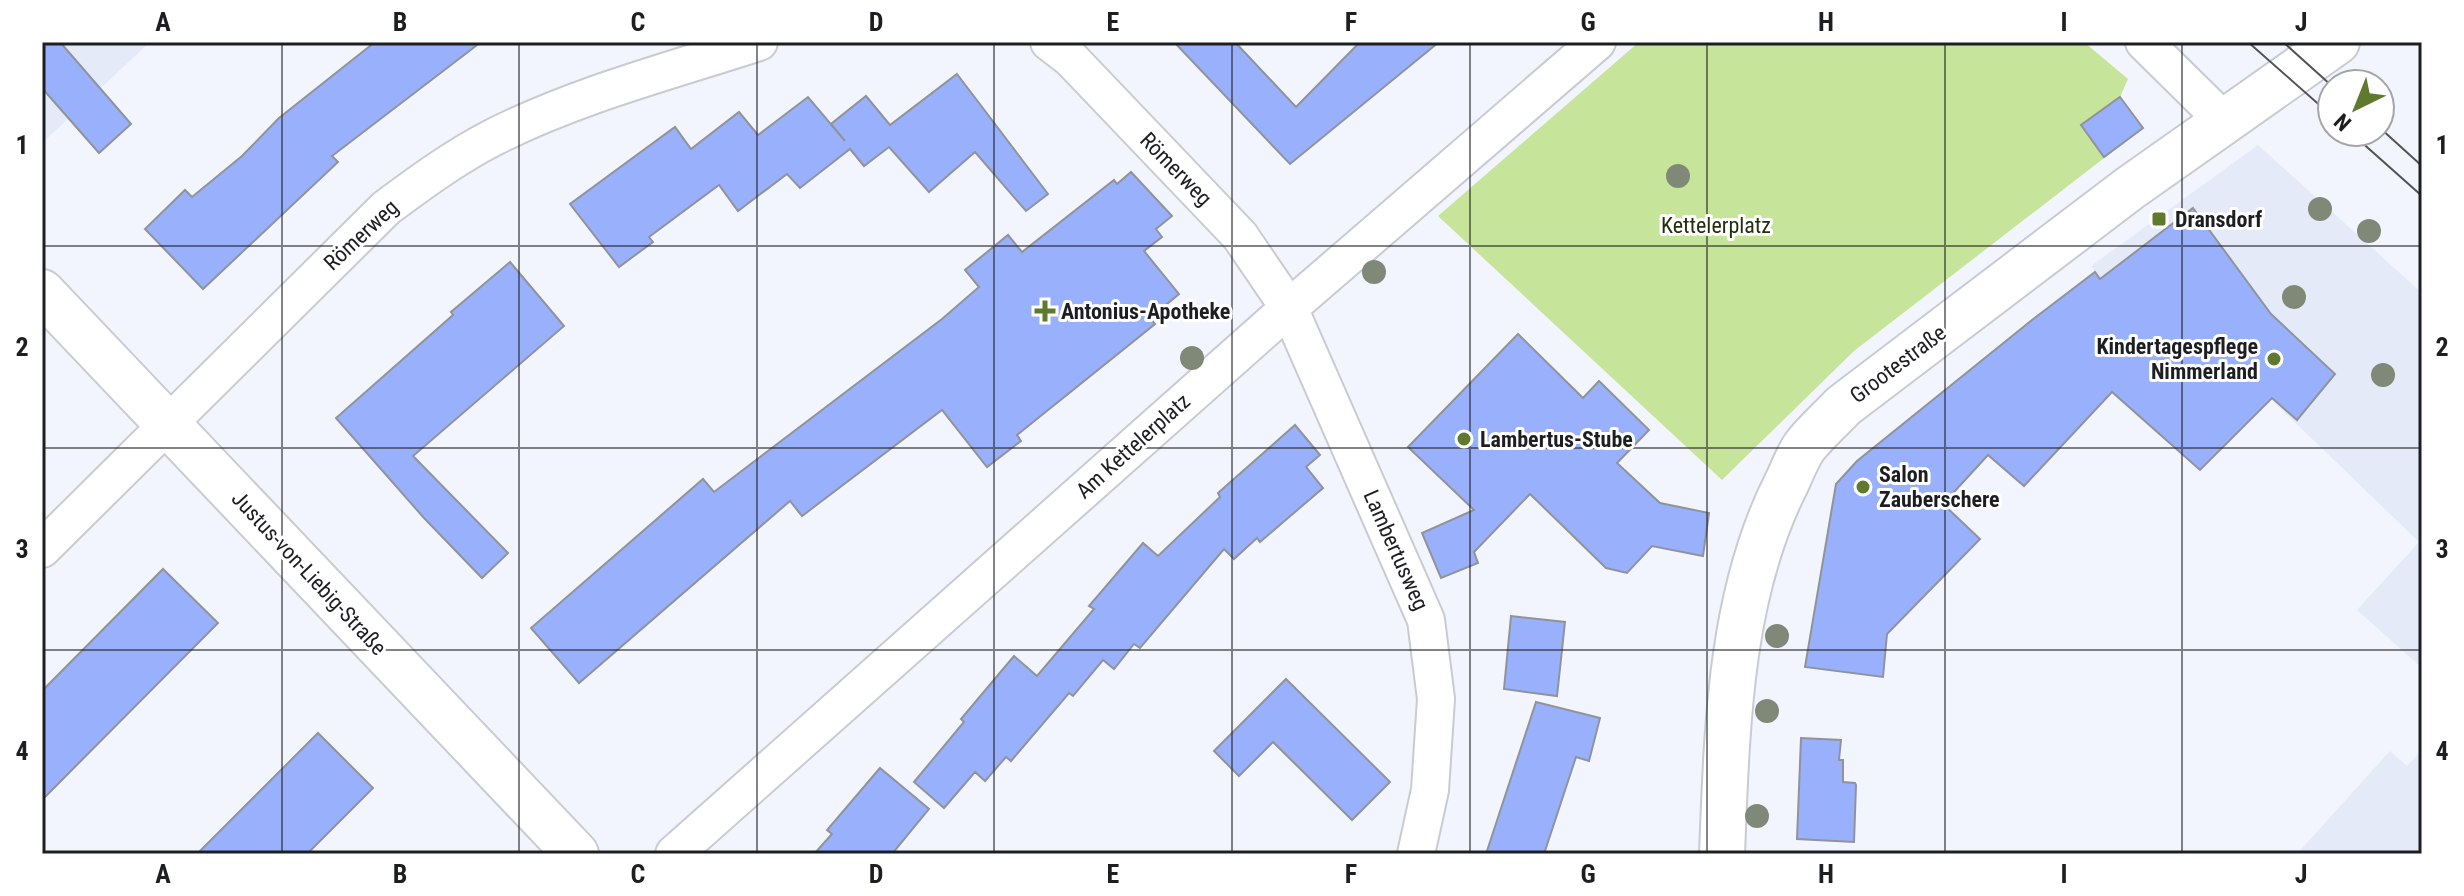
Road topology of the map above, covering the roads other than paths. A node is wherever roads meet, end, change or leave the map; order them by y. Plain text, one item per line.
1 (759, 42) edge
2 (1049, 42) edge
3 (1597, 42) edge
4 (2144, 42) edge
5 (2337, 42) edge
6 (2224, 121) junction
7 (42, 292) edge
8 (1289, 308) junction
9 (167, 423) junction
10 (42, 549) edge
11 (576, 854) edge
12 (674, 854) edge
13 (1416, 854) edge
14 (1722, 854) edge

1 - 9 street, Römerweg
2 - 8 street, Römerweg
3 - 8 street, Am Kettelerplatz
4 - 6 street
5 - 6 street, Grootestraße
6 - 14 street, Grootestraße
7 - 9 street, Justus-von-Liebig-Straße
8 - 12 street, Am Kettelerplatz
8 - 13 street, Lambertusweg
9 - 10 street, Römerweg
9 - 11 street, Justus-von-Liebig-Straße

